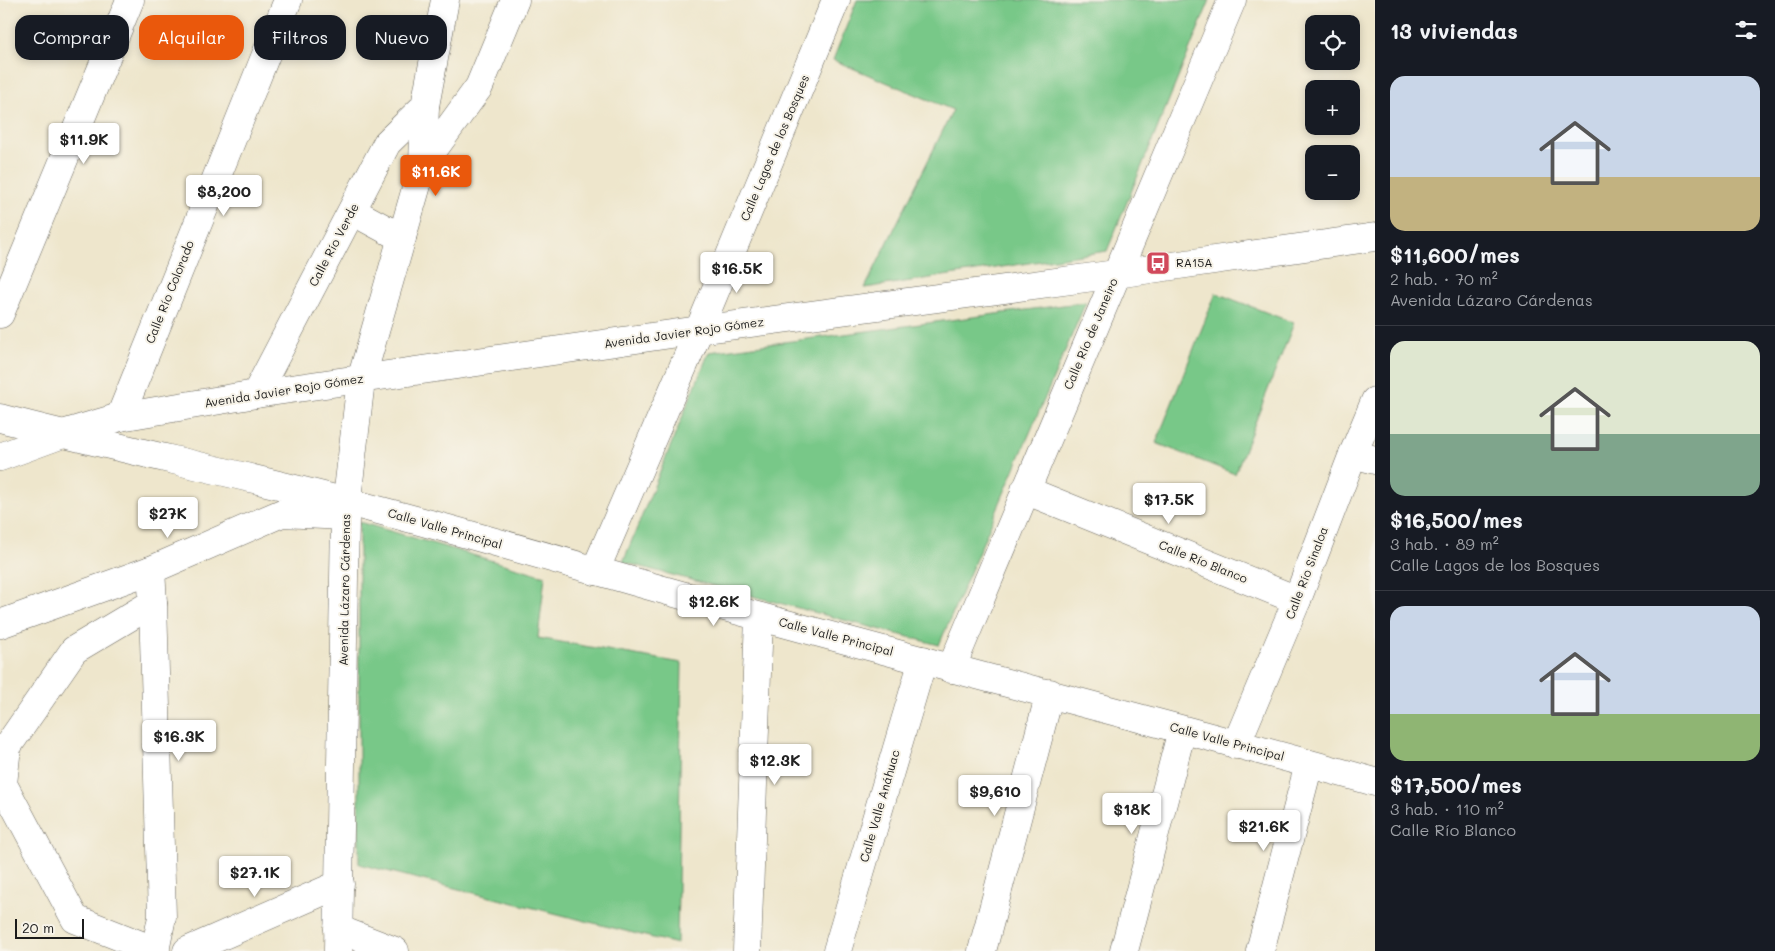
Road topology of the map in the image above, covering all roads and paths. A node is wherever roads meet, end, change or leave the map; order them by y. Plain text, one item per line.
1 (130, 0) edge
2 (288, 0) edge
3 (445, 0) edge
4 (515, 0) edge
5 (836, 0) edge
6 (1232, 0) edge
7 (425, 106) junction
8 (423, 164) junction
9 (352, 211) junction
10 (1375, 237) edge
11 (402, 238) junction
12 (1116, 274) junction
13 (0, 314) edge
14 (699, 330) junction
15 (361, 380) junction
16 (256, 394) junction
17 (1375, 402) edge
18 (120, 417) junction
19 (0, 418) edge
20 (63, 434) junction
21 (0, 457) edge
22 (1364, 457) edge
23 (1025, 490) junction
24 (346, 509) junction
25 (151, 570) junction
26 (595, 571) junction
27 (1296, 600) junction
28 (153, 603) junction
29 (759, 617) junction
30 (0, 624) edge
31 (923, 660) junction
32 (951, 669) junction
33 (1050, 693) junction
34 (1182, 730) junction
35 (1236, 745) junction
36 (1309, 764) junction
37 (1375, 782) edge
38 (340, 884) junction
39 (338, 940) edge
40 (156, 951) edge
41 (187, 951) edge
42 (395, 951) edge
43 (747, 951) edge
44 (838, 951) edge
45 (982, 951) edge
46 (1124, 951) edge
47 (1260, 951) edge

1 - 13 street
2 - 18 street, Calle Río Colorado
3 - 7 street, Avenida Lázaro Cárdenas
4 - 8 street
5 - 14 street, Calle Lagos de los Bosques
6 - 12 street, Calle Río de Janeiro
7 - 8 street, Avenida Lázaro Cárdenas
7 - 9 street, Calle Río Verde
8 - 11 street, Avenida Lázaro Cárdenas
9 - 11 street
9 - 16 street, Calle Río Verde
10 - 12 street, Avenida Javier Rojo Gómez
11 - 15 street, Avenida Lázaro Cárdenas
12 - 14 street, Avenida Javier Rojo Gómez
12 - 23 street, Calle Río de Janeiro
14 - 15 street, Avenida Javier Rojo Gómez
14 - 26 street, Calle Lagos de los Bosques
15 - 16 street, Avenida Javier Rojo Gómez
15 - 24 street, Avenida Lázaro Cárdenas
16 - 18 street, Avenida Javier Rojo Gómez
17 - 22 street, Calle Río Sinaloa
18 - 20 street, Avenida Javier Rojo Gómez
19 - 20 street, Calle Valle Principal
20 - 21 street, Avenida Javier Rojo Gómez
20 - 24 street, Calle Valle Principal
22 - 27 street, Calle Río Sinaloa
23 - 27 street, Calle Río Blanco
23 - 32 street, Calle Río de Janeiro
24 - 25 street
24 - 26 street, Calle Valle Principal
24 - 38 street, Avenida Lázaro Cárdenas
25 - 28 street
25 - 30 street
26 - 29 street, Calle Valle Principal
27 - 35 street, Calle Río Sinaloa
28 - 40 street
28 - 40 street
29 - 31 street, Calle Valle Principal
29 - 43 street
31 - 32 street, Calle Valle Principal
31 - 44 street, Calle Valle Anáhuac
32 - 33 street, Calle Valle Principal
33 - 34 street, Calle Valle Principal
33 - 45 street
34 - 35 street, Calle Valle Principal
34 - 46 street
35 - 36 street, Calle Valle Principal
36 - 37 street, Calle Valle Principal
36 - 47 street
38 - 39 street, Avenida Lázaro Cárdenas
38 - 41 street
39 - 42 street

